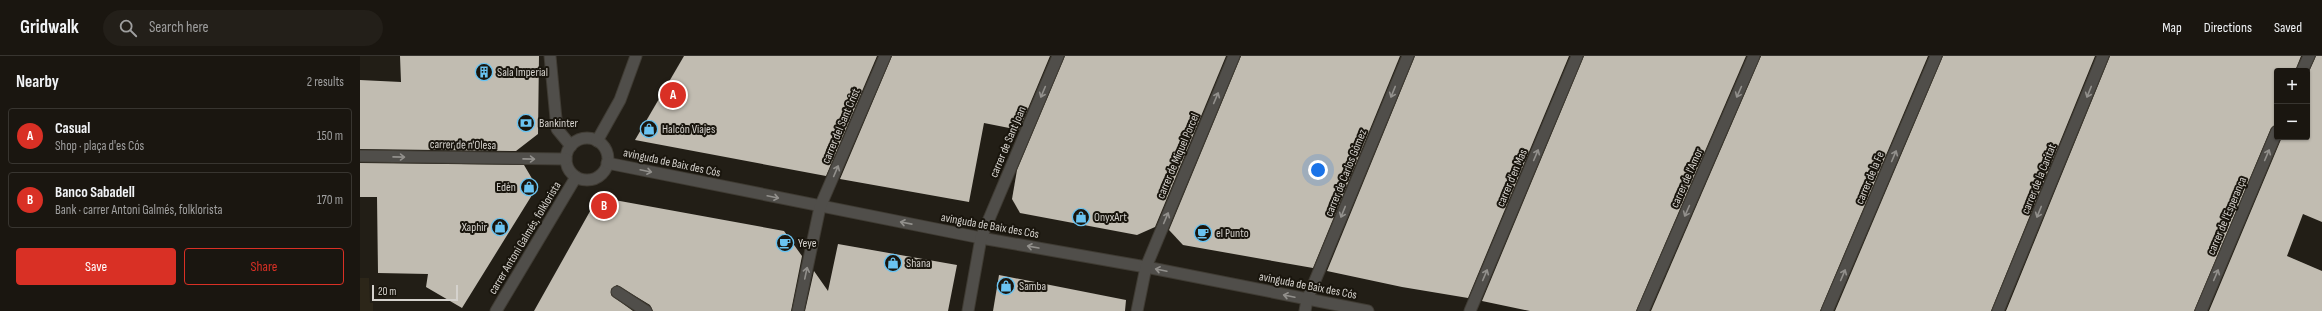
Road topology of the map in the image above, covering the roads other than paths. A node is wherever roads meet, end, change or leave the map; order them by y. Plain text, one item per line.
1 (550, 56) edge
2 (636, 56) edge
3 (885, 56) edge
4 (1058, 56) edge
5 (1234, 56) edge
6 (1408, 56) edge
7 (1577, 56) edge
8 (1754, 56) edge
9 (1936, 56) edge
10 (2103, 56) edge
11 (2309, 56) edge
12 (2303, 68) edge
13 (2274, 138) edge
14 (597, 141) junction
15 (571, 146) junction
16 (360, 156) edge
17 (566, 159) junction
18 (607, 163) junction
19 (576, 177) junction
20 (820, 206) junction
21 (981, 238) junction
22 (1146, 266) junction
23 (617, 292) dead end
24 (1306, 305) edge
25 (496, 311) edge
26 (646, 311) edge
27 (798, 311) edge
28 (968, 311) edge
29 (1137, 311) edge
30 (1368, 311) edge
31 (1470, 311) edge
32 (1643, 311) edge
33 (1827, 311) edge
34 (1998, 311) edge
35 (2201, 311) edge

1 - 15 street
2 - 14 street
20 -> 3 street, carrer del Sant Crist
4 -> 21 street, carrer de Sant Joan
22 -> 5 street, carrer de Miquel Porcel
6 -> 24 street, carrer de Carlos Gómez
31 -> 7 street, carrer d'en Mas
8 -> 32 street, carrer de l'Amor
33 -> 9 street, carrer de la Fe
10 -> 34 street, carrer de la Caritat
11 - 12 street
35 -> 13 street, carrer de l'Esperança
14 - 15 street
14 - 18 street
15 - 17 street
16 -> 17 street, carrer de n'Olesa
17 - 19 street
18 - 19 street
18 -> 20 street, avinguda de Baix des Cós
19 - 25 street, carrer Antoni Galmés, folklorista
21 -> 20 street, avinguda de Baix des Cós
27 -> 20 street, carrer del Sant Crist
22 -> 21 street, avinguda de Baix des Cós
21 - 28 street, carrer de Sant Joan
24 -> 22 street, avinguda de Baix des Cós
22 - 29 street, carrer de Miquel Porcel
23 - 26 street
24 - 30 street, avinguda de Baix des Cós

